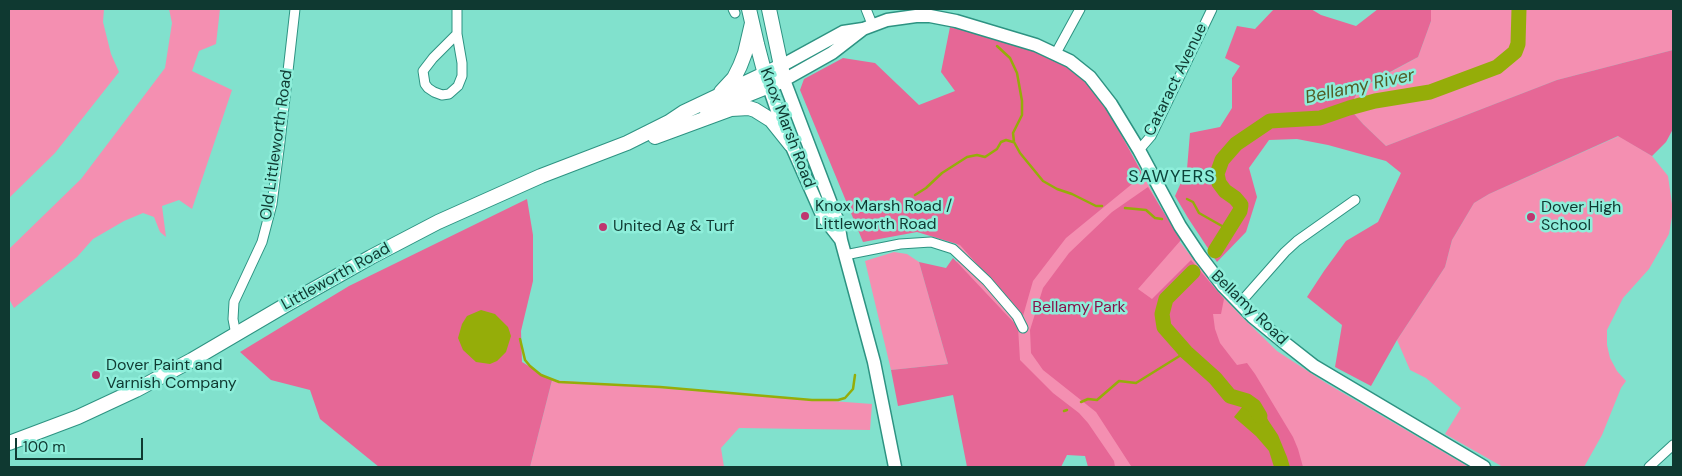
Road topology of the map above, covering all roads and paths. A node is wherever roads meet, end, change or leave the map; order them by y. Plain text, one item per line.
1 (295, 9) edge
2 (457, 9) edge
3 (749, 9) edge
4 (769, 9) edge
5 (866, 9) edge
6 (1080, 9) edge
7 (1212, 9) edge
8 (752, 24) junction
9 (868, 26) junction
10 (457, 34) junction
11 (1056, 53) junction
12 (781, 66) junction
13 (784, 80) junction
14 (767, 81) junction
15 (716, 97) junction
16 (669, 122) junction
17 (628, 143) junction
18 (791, 145) junction
19 (1139, 150) junction
20 (1355, 200) dead end
21 (841, 240) junction
22 (845, 255) junction
23 (1240, 303) junction
24 (1024, 328) dead end
25 (236, 335) junction
26 (9, 443) edge
27 (1673, 444) edge
28 (895, 467) edge
29 (1484, 467) edge
30 (1648, 467) edge

1 - 25 street, Old Littleworth Road
2 - 10 street
3 - 8 main road, Knox Marsh Road
4 - 12 main road, Knox Marsh Road
5 - 9 street
6 - 11 street
7 - 19 street, Cataract Avenue
8 - 14 main road, Knox Marsh Road
8 - 15 main road
9 - 11 street, Bellamy Road
9 - 12 street, Bellamy Road
9 - 13 street, Bellamy Road
10 - 10 street
11 - 19 street, Bellamy Road
12 - 13 main road, Knox Marsh Road
12 - 14 main road, Littleworth Road
13 - 14 main road, Littleworth Road
13 - 21 street, Knox Marsh Road
14 - 15 main road, Littleworth Road
14 - 16 main road, Littleworth Road
14 - 18 street, Knox Marsh Road
15 - 16 main road, Littleworth Road
16 - 17 main road, Littleworth Road
17 - 18 main road
17 - 25 main road, Littleworth Road
18 - 21 street, Knox Marsh Road
19 - 23 street, Bellamy Road
20 - 23 street
21 - 22 street, Knox Marsh Road
22 - 24 street
22 - 28 street, Knox Marsh Road
23 - 29 street, Bellamy Road
25 - 26 main road, Littleworth Road
27 - 30 street

